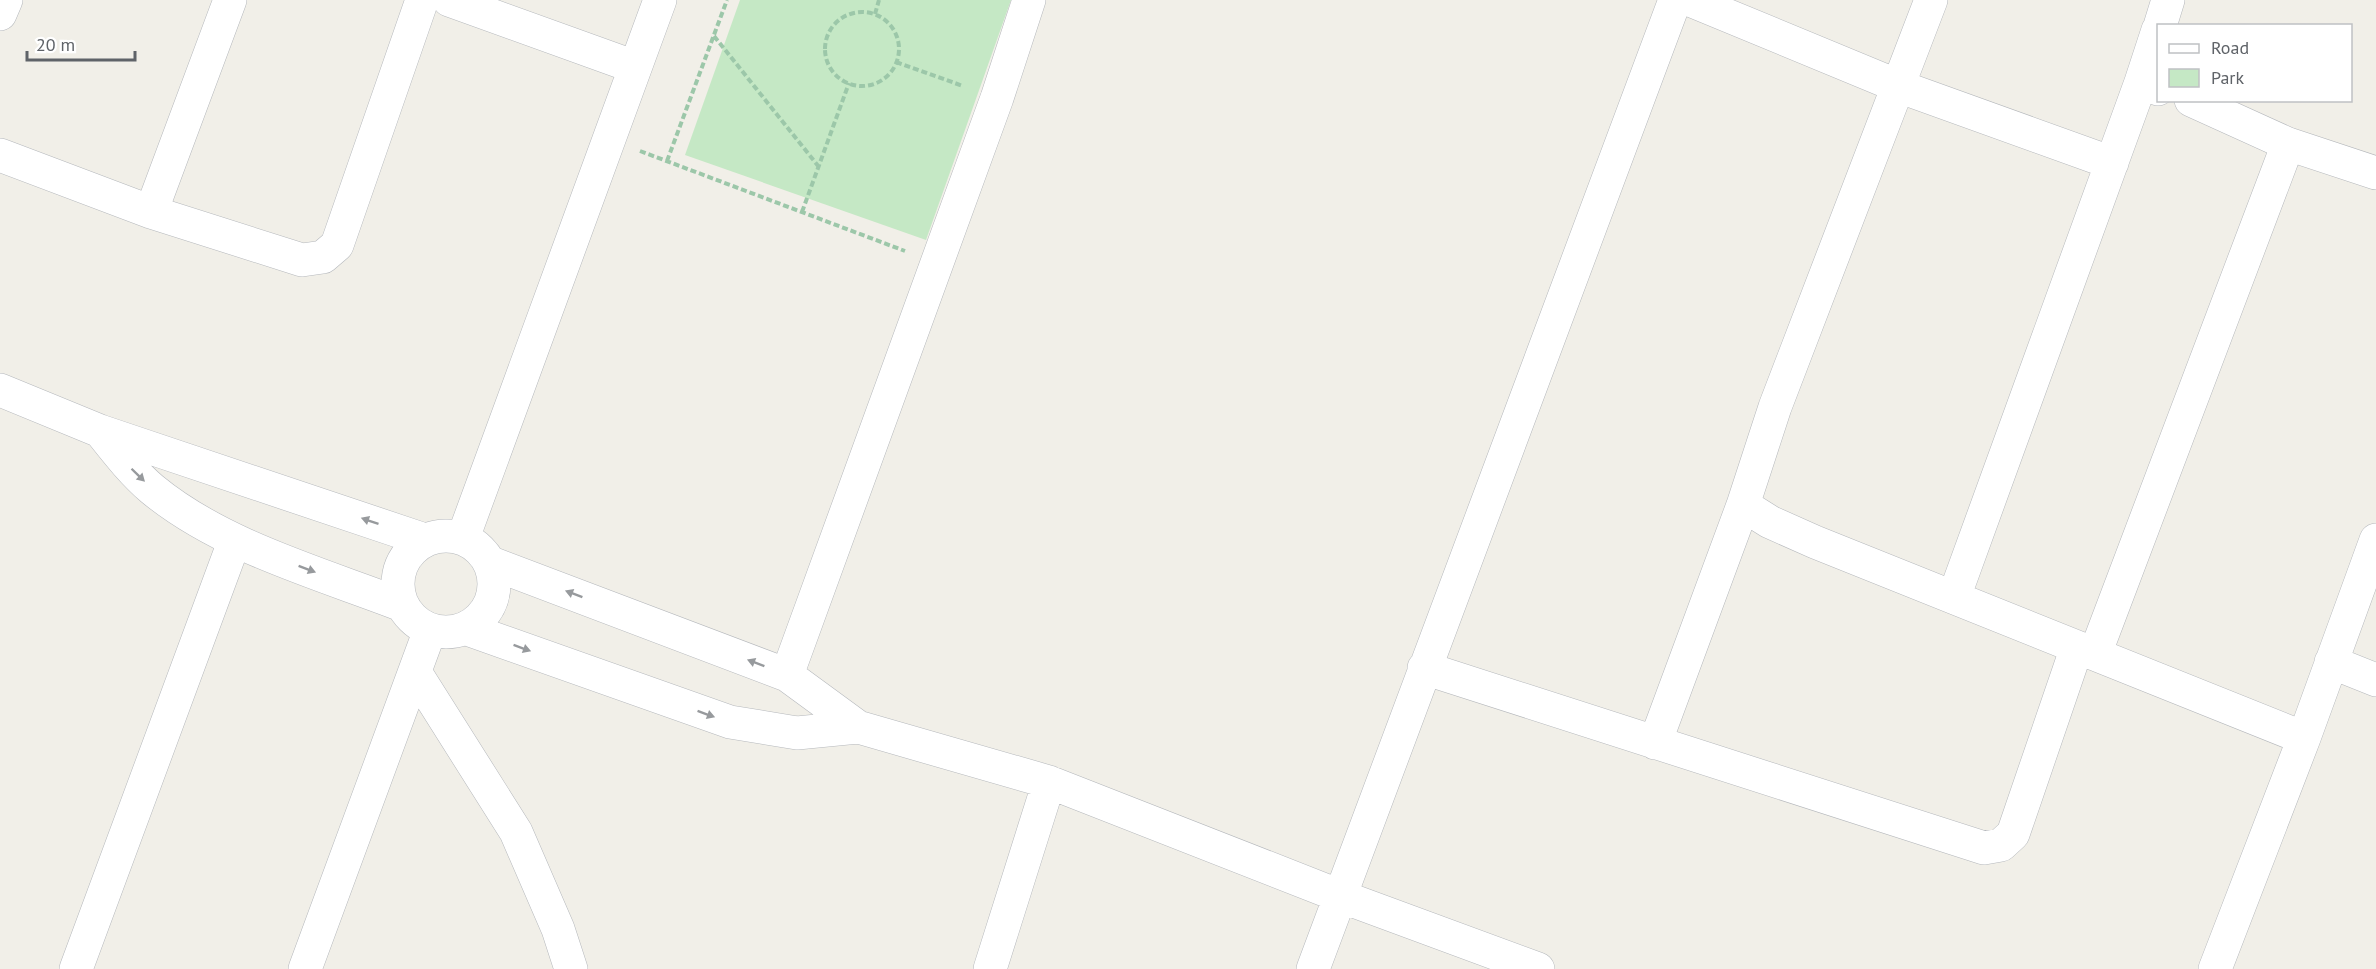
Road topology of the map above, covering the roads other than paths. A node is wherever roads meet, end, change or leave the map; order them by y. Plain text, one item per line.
1 (6, 0) edge
2 (230, 0) edge
3 (422, 0) edge
4 (449, 0) edge
5 (660, 0) edge
6 (1029, 0) edge
7 (1675, 0) edge
8 (1690, 0) edge
9 (1931, 0) edge
10 (2168, 0) edge
11 (0, 14) edge
12 (2161, 24) edge
13 (2157, 37) edge
14 (635, 67) junction
15 (2150, 85) edge
16 (1898, 86) junction
17 (2195, 102) edge
18 (2288, 144) junction
19 (0, 155) edge
20 (2112, 163) junction
21 (2376, 173) edge
22 (151, 212) junction
23 (0, 390) edge
24 (100, 431) junction
25 (1743, 505) junction
26 (463, 538) junction
27 (425, 540) junction
28 (2376, 540) edge
29 (234, 542) junction
30 (491, 563) junction
31 (1954, 597) junction
32 (402, 605) junction
33 (467, 629) junction
34 (430, 630) junction
35 (2086, 651) junction
36 (2331, 662) junction
37 (1424, 668) junction
38 (415, 672) junction
39 (787, 675) junction
40 (2376, 680) edge
41 (858, 727) junction
42 (2304, 738) junction
43 (1655, 743) junction
44 (1049, 782) junction
45 (1340, 896) junction
46 (76, 969) edge
47 (305, 969) edge
48 (571, 969) edge
49 (990, 969) edge
50 (1313, 969) edge
51 (1538, 969) edge
52 (2215, 969) edge

1 - 11 street
2 - 22 street
3 - 22 street
4 - 14 street
5 - 14 street
6 - 39 street
7 - 37 street
8 - 16 street
9 - 16 street
10 - 12 street
13 - 15 street
14 - 26 street
15 - 20 street
16 - 20 street
16 - 25 street
17 - 18 street
18 - 21 street
18 - 35 street
19 - 22 street
20 - 31 street
23 - 24 street
27 -> 24 street
24 -> 29 street
25 - 31 street
25 - 43 street
26 - 27 street
26 - 30 street
27 - 32 street
28 - 36 street
29 -> 32 street
29 - 46 street
30 - 33 street
39 -> 30 street
31 - 35 street
32 - 34 street
33 - 34 street
33 -> 41 street
34 - 38 street
35 - 42 street
35 - 43 street
36 - 40 street
36 - 42 street
37 - 43 street
37 - 45 street
38 - 47 street
38 - 48 street
39 - 41 street
41 - 44 street
42 - 52 street
44 - 45 street
44 - 49 street
45 - 50 street
45 - 51 street

